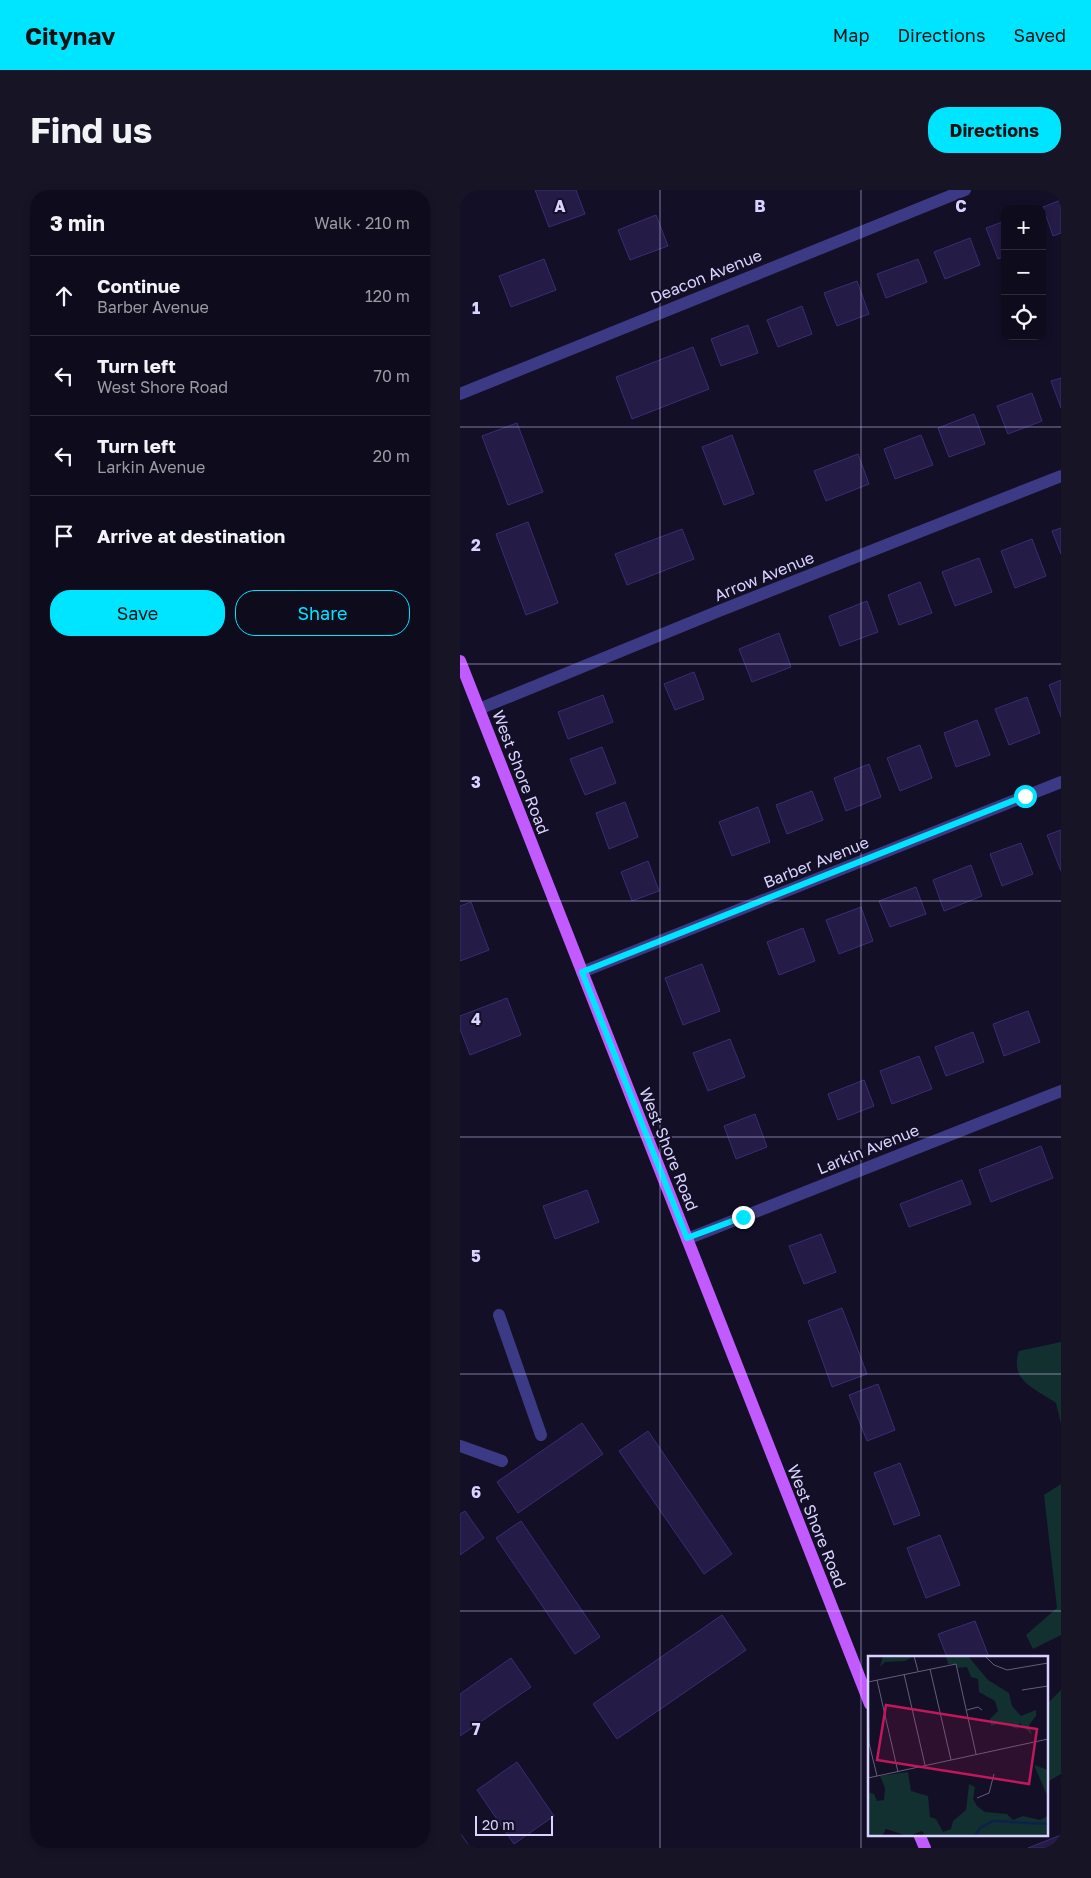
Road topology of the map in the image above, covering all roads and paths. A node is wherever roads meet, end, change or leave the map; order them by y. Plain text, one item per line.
1 (966, 190) edge
2 (460, 394) edge
3 (1061, 476) edge
4 (460, 662) edge
5 (479, 710) junction
6 (1061, 782) edge
7 (582, 972) junction
8 (1061, 1091) edge
9 (687, 1238) junction
10 (499, 1315) dead end
11 (541, 1435) dead end
12 (460, 1446) edge
13 (502, 1461) dead end
14 (868, 1699) edge
15 (921, 1836) edge
16 (925, 1848) edge

1 - 2 street, Deacon Avenue
3 - 5 street, Arrow Avenue
4 - 5 main road, West Shore Road
5 - 7 main road, West Shore Road
6 - 7 street, Barber Avenue
7 - 9 main road, West Shore Road
8 - 9 street, Larkin Avenue
9 - 14 main road, West Shore Road
10 - 11 street
12 - 13 street
15 - 16 main road

